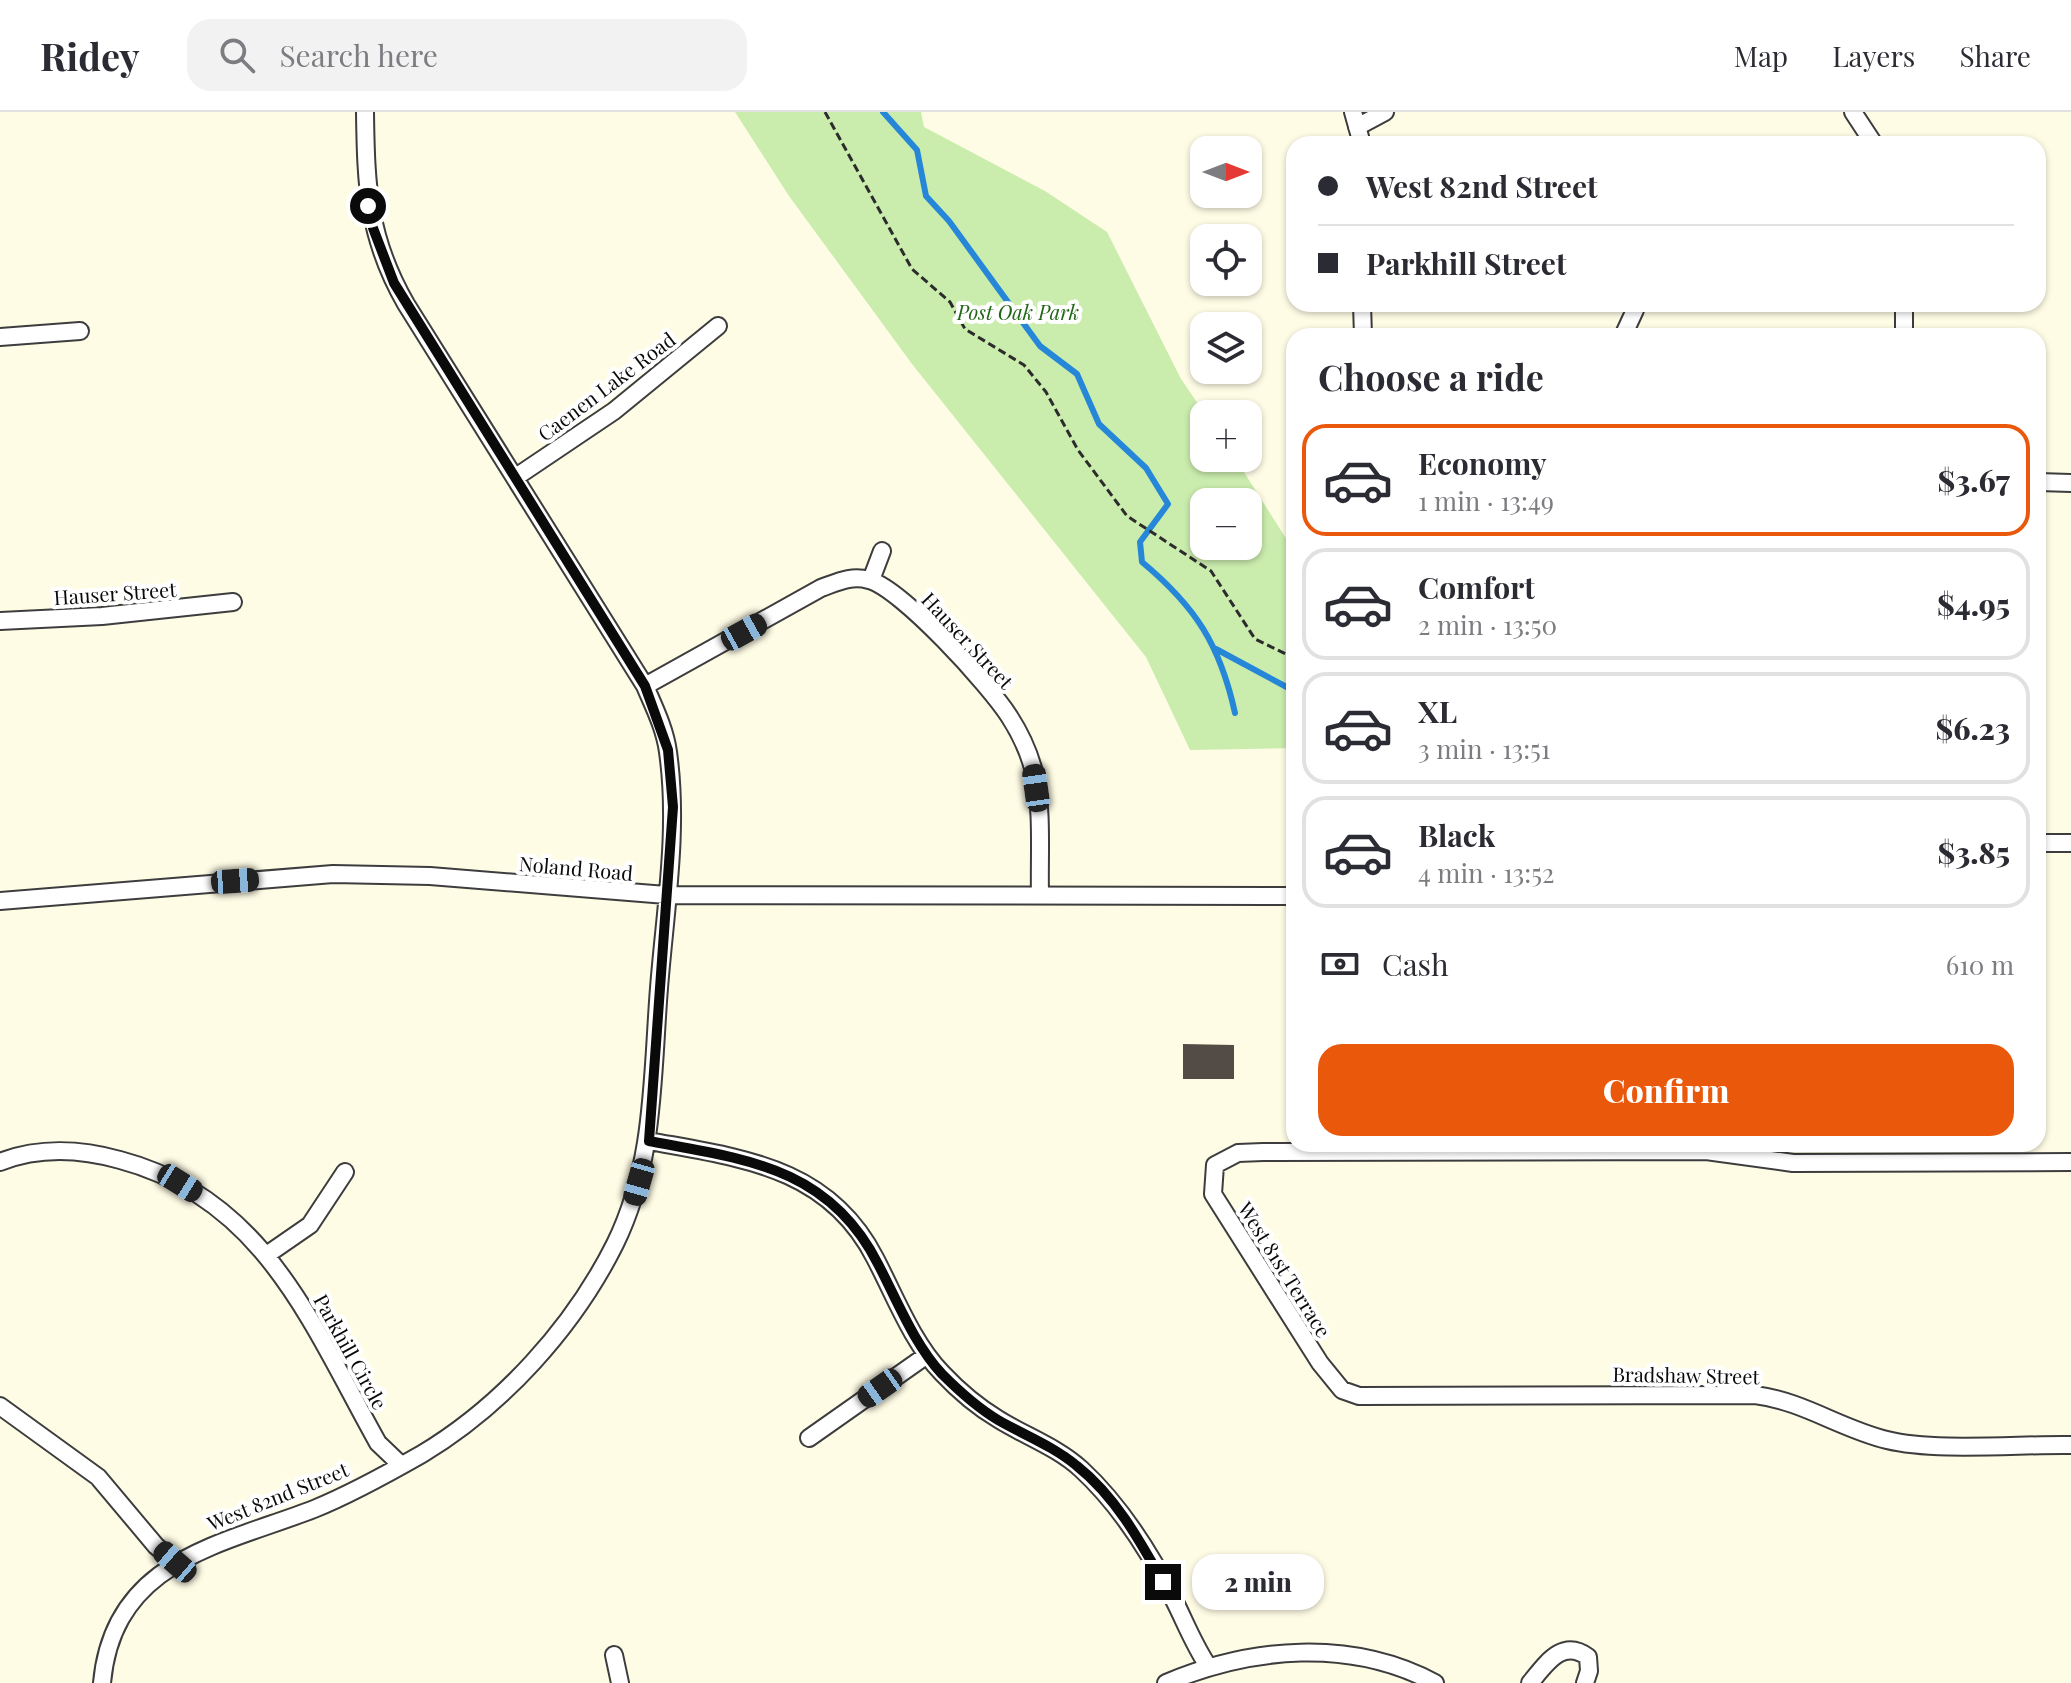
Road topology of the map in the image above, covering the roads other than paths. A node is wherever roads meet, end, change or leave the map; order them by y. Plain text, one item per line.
1 (365, 112) edge
2 (1385, 112) edge
3 (1853, 112) edge
4 (1355, 120) edge
5 (1869, 136) edge
6 (718, 326) dead end
7 (80, 331) dead end
8 (0, 337) edge
9 (516, 477) junction
10 (2046, 482) edge
11 (2071, 483) edge
12 (882, 551) dead end
13 (871, 580) junction
14 (233, 602) dead end
15 (0, 621) edge
16 (645, 686) junction
17 (2046, 843) edge
18 (2071, 843) edge
19 (666, 895) junction
20 (1040, 895) junction
21 (1286, 896) edge
22 (0, 901) edge
23 (649, 1141) junction
24 (1294, 1152) edge
25 (1713, 1152) edge
26 (0, 1162) edge
27 (2071, 1162) edge
28 (345, 1172) dead end
29 (268, 1254) junction
30 (927, 1355) junction
31 (1342, 1390) joint
32 (0, 1406) edge
33 (809, 1438) dead end
34 (2071, 1445) edge
35 (401, 1465) junction
36 (175, 1562) junction
37 (614, 1655) dead end
38 (1208, 1666) junction
39 (102, 1683) edge
40 (620, 1683) edge
41 (1166, 1683) edge
42 (1435, 1683) edge
43 (1530, 1683) edge
44 (1585, 1683) edge

1 - 9 street, West 82nd Street
2 - 4 street
3 - 5 street
6 - 9 street, Caenen Lake Road
7 - 8 street
9 - 16 street, West 82nd Street
10 - 11 street
12 - 13 street
13 - 16 street
13 - 20 street, Hauser Street
14 - 15 street, Hauser Street
16 - 19 street, West 82nd Street
17 - 18 street
19 - 20 street, Noland Road
19 - 22 street, Noland Road
19 - 23 street, West 82nd Street
20 - 21 street, Noland Road
23 - 30 street
23 - 35 street, West 82nd Street
24 - 31 street, West 81st Terrace
25 - 27 street, West 81st Terrace
26 - 29 street, Parkhill Circle
28 - 29 street
29 - 35 street, Parkhill Circle
30 - 33 street
30 - 38 street
31 - 34 street, Bradshaw Street
32 - 36 street
35 - 36 street, West 82nd Street
36 - 39 street, West 82nd Street
37 - 40 street
38 - 41 street
38 - 42 street
43 - 44 street

